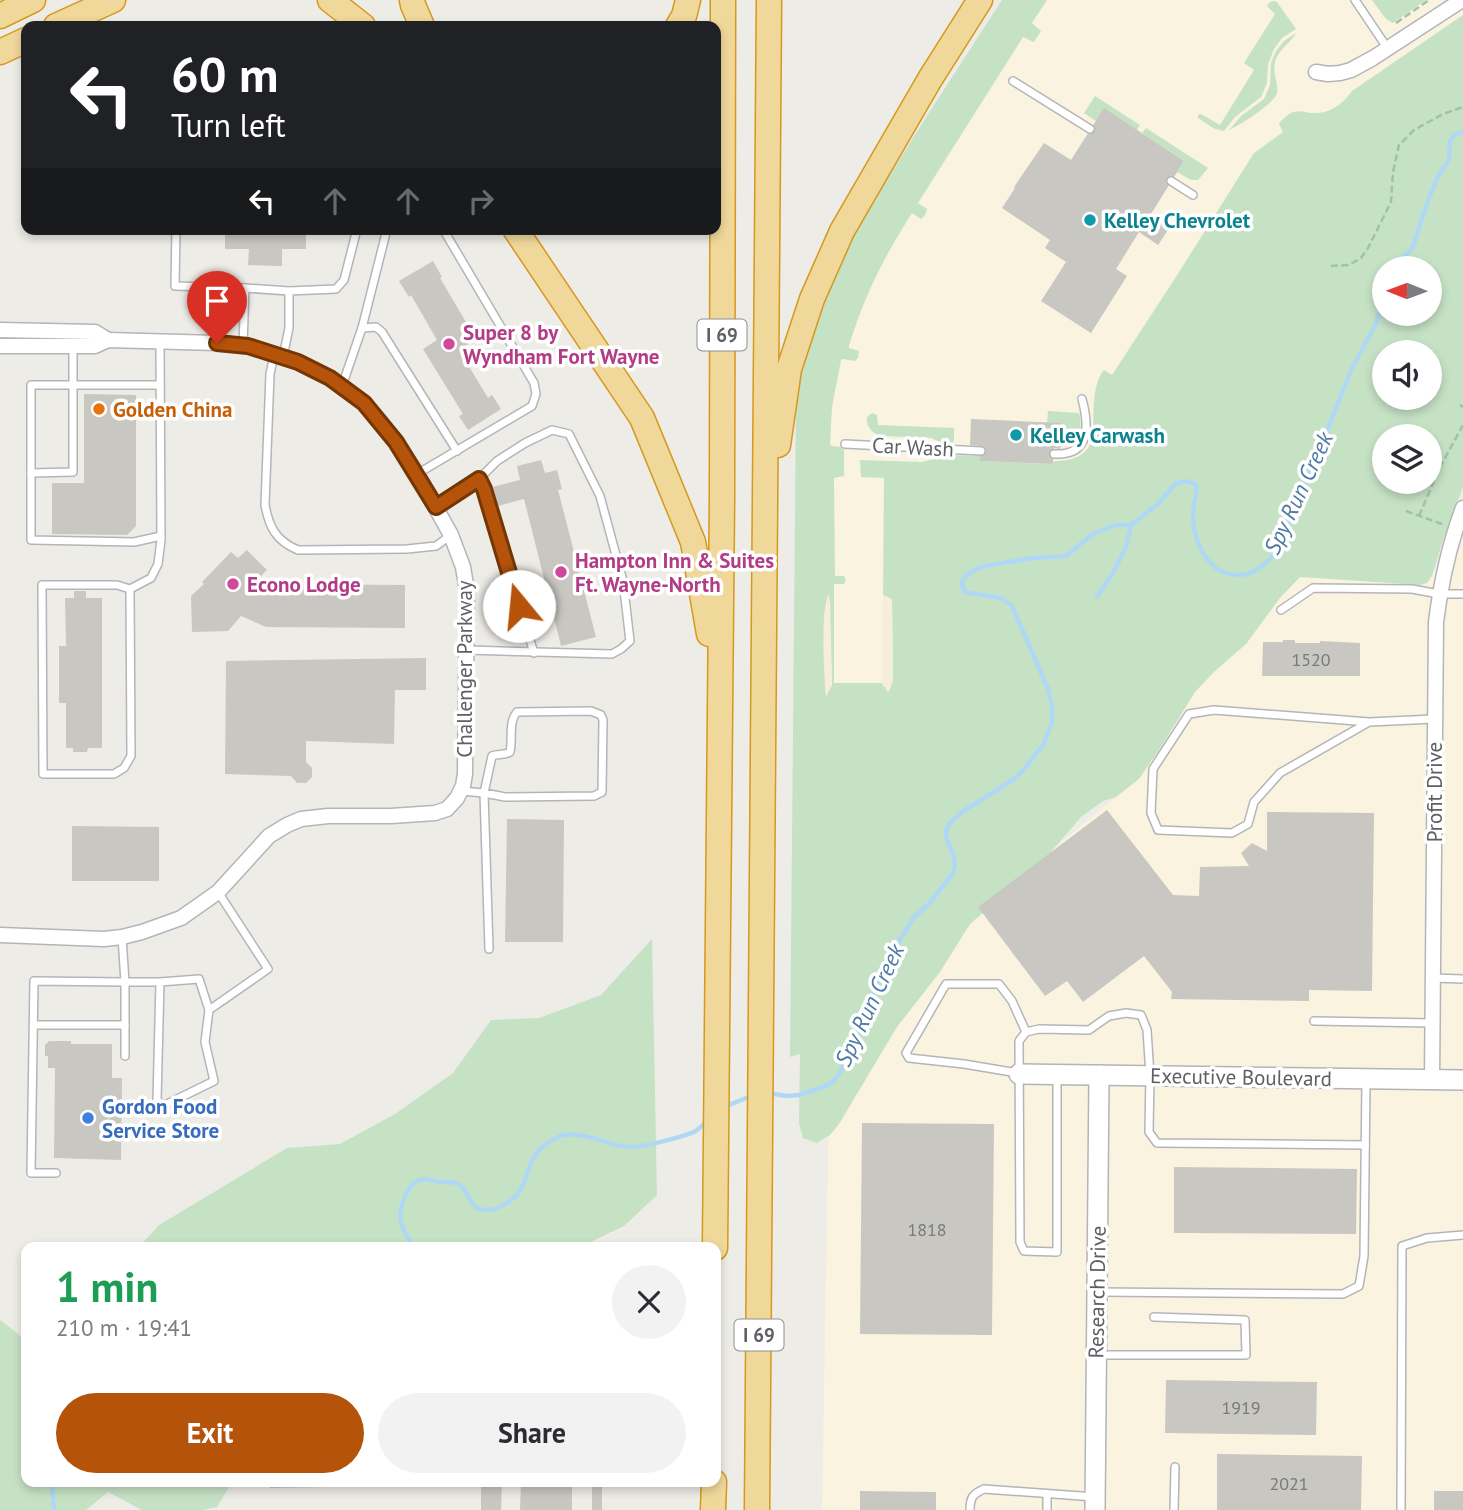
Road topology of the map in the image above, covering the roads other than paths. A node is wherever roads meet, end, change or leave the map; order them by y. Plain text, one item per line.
1 (33, 0) edge
2 (113, 0) edge
3 (330, 0) edge
4 (412, 0) edge
5 (688, 0) edge
6 (723, 0) edge
7 (769, 0) edge
8 (980, 0) edge
9 (1355, 0) edge
10 (1462, 0) edge
11 (0, 16) edge
12 (67, 21) edge
13 (357, 21) edge
14 (420, 21) edge
15 (681, 21) edge
16 (21, 42) edge
17 (1388, 48) junction
18 (0, 52) edge
19 (1316, 72) dead end
20 (1013, 81) dead end
21 (1090, 130) dead end
22 (1171, 181) dead end
23 (1193, 195) dead end
24 (176, 235) edge
25 (355, 235) edge
26 (385, 235) edge
27 (447, 235) edge
28 (519, 235) edge
29 (245, 288) junction
30 (289, 291) junction
31 (362, 328) junction
32 (0, 330) edge
33 (107, 340) junction
34 (160, 342) junction
35 (243, 345) junction
36 (0, 346) edge
37 (73, 346) junction
38 (279, 355) junction
39 (73, 385) junction
40 (160, 386) junction
41 (342, 387) junction
42 (1082, 399) dead end
43 (845, 444) dead end
44 (457, 451) junction
45 (981, 451) dead end
46 (1054, 454) dead end
47 (31, 474) junction
48 (417, 474) junction
49 (479, 479) junction
50 (436, 507) junction
51 (1463, 508) edge
52 (451, 535) junction
53 (161, 536) junction
54 (765, 539) junction
55 (130, 589) junction
56 (1439, 594) junction
57 (1463, 594) edge
58 (1281, 610) dead end
59 (466, 650) junction
60 (534, 653) junction
61 (720, 671) junction
62 (1434, 719) junction
63 (1369, 722) junction
64 (460, 791) junction
65 (484, 793) junction
66 (218, 892) junction
67 (0, 935) edge
68 (122, 937) junction
69 (489, 949) dead end
70 (1433, 978) junction
71 (1463, 979) edge
72 (125, 982) junction
73 (160, 982) junction
74 (209, 1010) junction
75 (1314, 1021) dead end
76 (1432, 1023) junction
77 (125, 1025) junction
78 (34, 1026) junction
79 (1026, 1032) junction
80 (125, 1056) dead end
81 (1019, 1074) junction
82 (1057, 1074) junction
83 (1099, 1075) junction
84 (1150, 1075) junction
85 (1366, 1079) junction
86 (1432, 1080) junction
87 (1463, 1080) edge
88 (1365, 1145) junction
89 (56, 1173) dead end
90 (1463, 1236) edge
91 (715, 1242) edge
92 (1097, 1292) junction
93 (1154, 1317) dead end
94 (1096, 1355) junction
95 (1175, 1467) dead end
96 (713, 1487) edge
97 (1047, 1494) junction
98 (1095, 1503) edge
99 (713, 1510) edge
100 (757, 1510) edge
101 (970, 1510) edge
102 (1047, 1510) edge
103 (1174, 1510) edge
104 (1401, 1510) edge

1 - 11 highway
2 - 12 highway
3 - 13 highway
4 - 14 highway
5 - 15 highway
6 - 61 highway, I 69
7 - 54 highway, I 69
8 - 54 highway
9 - 17 lane
10 - 17 street
16 - 18 highway
17 - 19 street
20 - 21 lane
22 - 23 lane
24 - 29 lane
25 - 30 lane
26 - 31 lane
27 - 44 lane
28 - 61 highway
29 - 30 lane
29 - 35 lane
30 - 38 lane
31 - 41 lane
31 - 44 lane
32 - 33 street, Challenger Parkway
33 - 34 street, Challenger Parkway
33 - 37 street, Challenger Parkway
34 - 35 street, Challenger Parkway
34 - 40 lane
35 - 38 street, Challenger Parkway
36 - 37 street, Challenger Parkway
37 - 39 lane
38 - 41 street, Challenger Parkway
38 - 52 lane
39 - 40 lane
39 - 47 lane
39 - 47 lane
40 - 53 lane
41 - 48 street, Challenger Parkway
42 - 46 lane
43 - 45 lane, Car Wash
44 - 48 lane
47 - 53 lane
48 - 50 street, Challenger Parkway
49 - 50 lane
49 - 60 lane
49 - 60 lane
50 - 52 street, Challenger Parkway
51 - 56 street, Profit Drive
52 - 59 street, Challenger Parkway
53 - 55 lane
54 - 100 highway, I 69
55 - 55 lane
56 - 57 lane
56 - 58 lane
56 - 62 street, Profit Drive
59 - 60 lane
59 - 64 street, Challenger Parkway
61 - 91 highway, I 69
62 - 63 lane
62 - 70 street, Profit Drive
63 - 63 lane
64 - 65 lane
64 - 66 street
65 - 65 lane
65 - 69 lane
66 - 68 street
66 - 74 lane
67 - 68 street
68 - 72 lane
70 - 71 lane
70 - 76 street, Profit Drive
72 - 73 lane
72 - 77 lane
72 - 78 lane
73 - 74 lane
73 - 74 lane
75 - 76 lane
76 - 86 street, Profit Drive
77 - 78 lane
77 - 80 lane
78 - 89 lane
79 - 81 lane
79 - 81 lane
79 - 84 lane
81 - 82 street, Executive Boulevard
81 - 82 lane
82 - 83 street, Executive Boulevard
83 - 84 street, Executive Boulevard
83 - 92 street, Research Drive
84 - 85 street, Executive Boulevard
84 - 88 lane
85 - 86 street, Executive Boulevard
85 - 88 lane
86 - 87 street, Executive Boulevard
88 - 92 lane
90 - 104 lane
92 - 94 street, Research Drive
93 - 94 lane
94 - 98 street, Research Drive
95 - 103 lane
96 - 99 highway
97 - 98 lane
97 - 101 lane
97 - 102 lane

